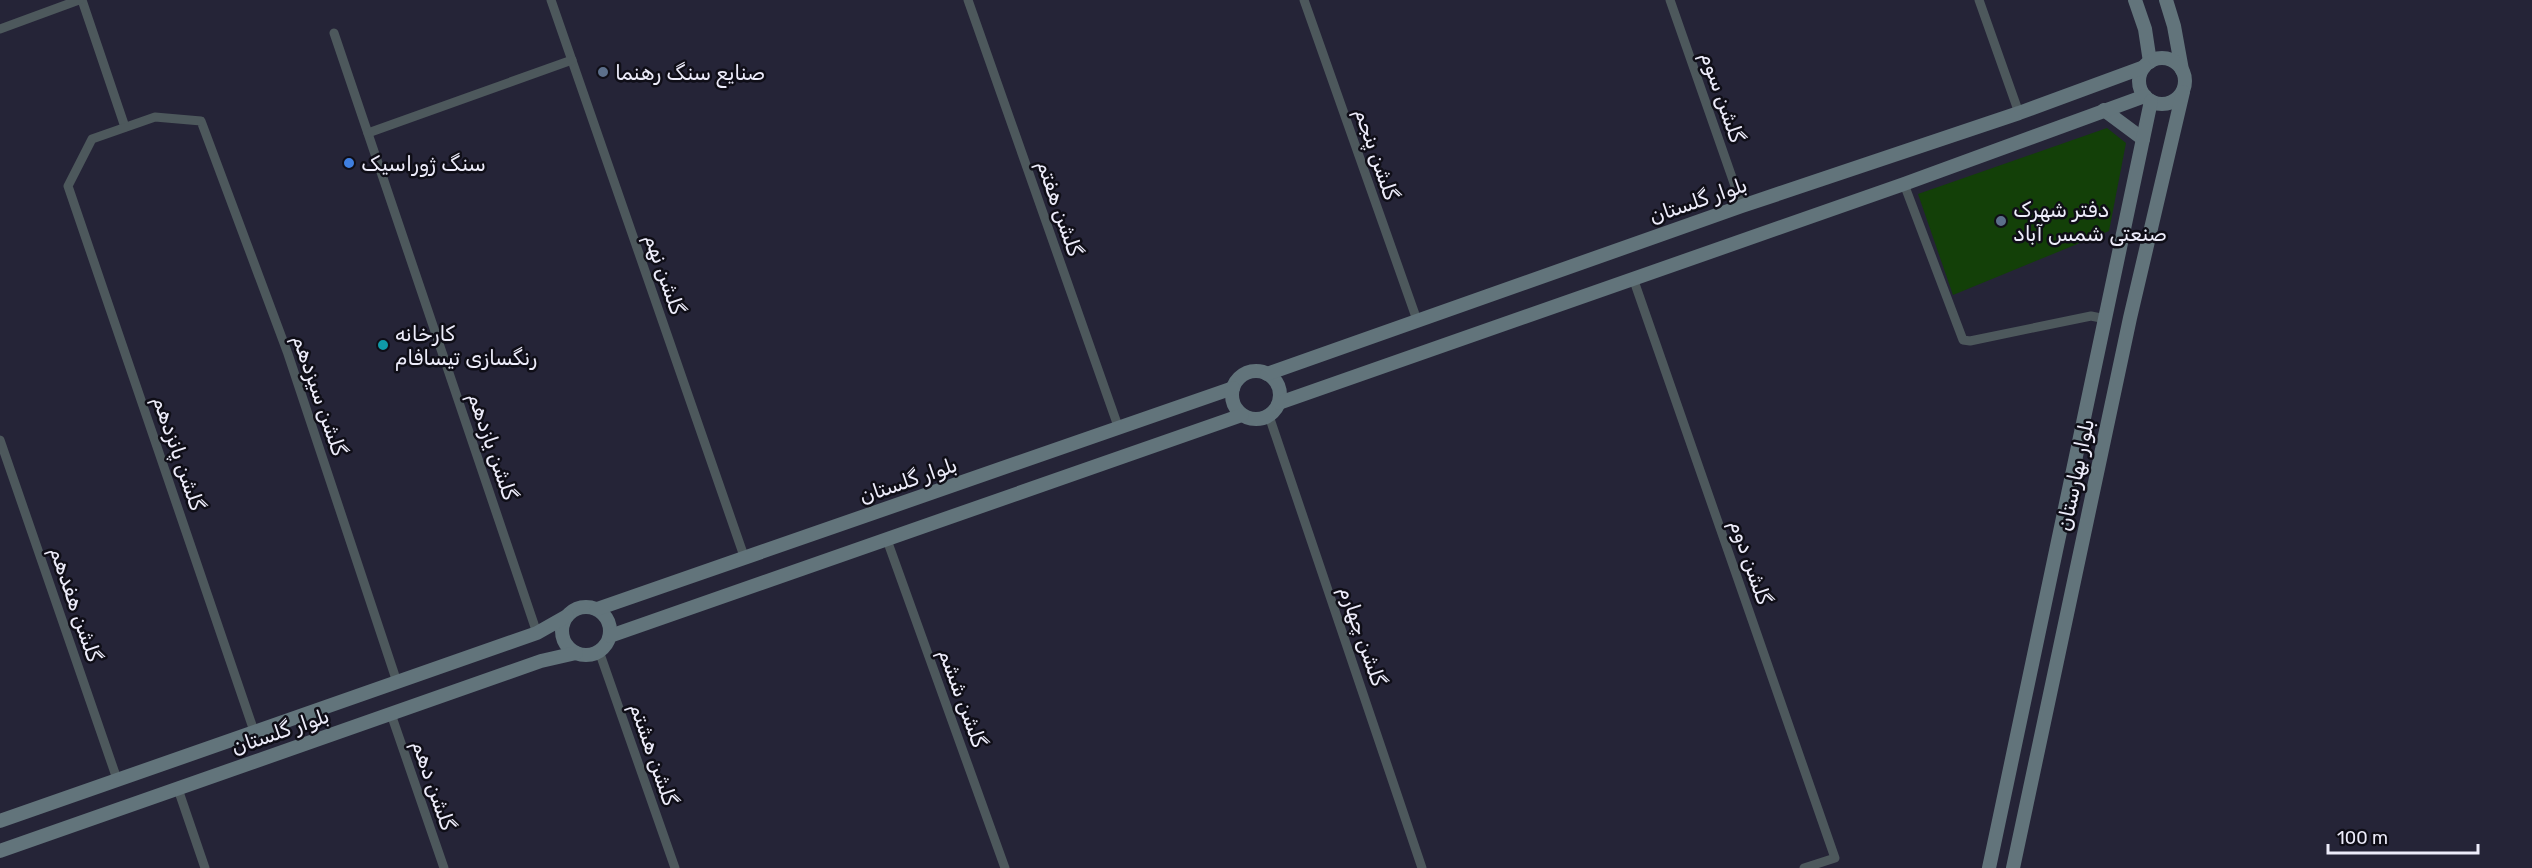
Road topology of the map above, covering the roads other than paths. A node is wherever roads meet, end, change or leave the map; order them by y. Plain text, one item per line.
1 (81, 0) edge
2 (551, 0) edge
3 (968, 0) edge
4 (1304, 0) edge
5 (1670, 0) edge
6 (1979, 0) edge
7 (2135, 0) edge
8 (2166, 0) edge
9 (0, 29) edge
10 (334, 33) dead end
11 (572, 60) junction
12 (2147, 65) junction
13 (2182, 70) junction
14 (2079, 92) junction
15 (2183, 92) junction
16 (2148, 99) junction
17 (2104, 110) junction
18 (2019, 113) junction
19 (2086, 116) junction
20 (125, 127) junction
21 (368, 133) junction
22 (2143, 139) junction
23 (1904, 184) junction
24 (1742, 206) junction
25 (1633, 278) junction
26 (2106, 319) junction
27 (1417, 320) junction
28 (1267, 374) junction
29 (1233, 388) junction
30 (1279, 403) junction
31 (1242, 416) junction
32 (1269, 416) junction
33 (1119, 429) junction
34 (0, 440) edge
35 (887, 540) junction
36 (745, 559) junction
37 (597, 609) junction
38 (567, 616) junction
39 (537, 633) junction
40 (610, 636) junction
41 (599, 651) junction
42 (576, 653) junction
43 (397, 682) junction
44 (391, 714) junction
45 (255, 731) junction
46 (117, 779) junction
47 (178, 789) junction
48 (0, 821) edge
49 (0, 852) edge
50 (206, 868) edge
51 (444, 868) edge
52 (675, 868) edge
53 (1005, 868) edge
54 (1422, 868) edge
55 (1804, 868) edge
56 (1989, 868) edge
57 (2013, 868) edge

1 - 9 street
1 - 20 street
2 - 11 street, گلشن نهم
3 - 33 street, گلشن هفتم
4 - 27 street, گلشن پنجم
5 - 24 street, گلشن سوم
6 - 18 street
7 - 12 street
8 - 13 street
10 - 21 street, گلشن یازدهم
11 - 21 street
11 - 36 street, گلشن نهم
12 - 13 street
12 - 14 street, بلوار گلستان
12 - 16 street
13 - 15 street
14 - 18 street, بلوار گلستان
14 - 19 street
15 - 16 street
15 - 57 street, بلوار بهارستان
16 - 17 street
16 - 22 street, بلوار بهارستان
17 - 19 street
17 - 22 street
18 - 24 street, بلوار گلستان
19 - 23 street
20 - 43 street, گلشن سیزدهم
20 - 45 street, گلشن پانزدهم
21 - 39 street, گلشن یازدهم
22 - 26 street, بلوار بهارستان
23 - 25 street
23 - 26 street
24 - 27 street, بلوار گلستان
25 - 30 street
25 - 55 street, گلشن دوم
26 - 56 street, بلوار بهارستان
27 - 28 street, بلوار گلستان
28 - 29 street
28 - 30 street
29 - 31 street
29 - 33 street, بلوار گلستان
30 - 32 street
31 - 32 street
31 - 35 street
32 - 54 street, گلشن چهارم
33 - 36 street, بلوار گلستان
34 - 46 street, گلشن هفدهم
35 - 40 street
35 - 53 street, گلشن ششم
36 - 37 street, بلوار گلستان
37 - 38 street
37 - 40 street
38 - 39 street, بلوار گلستان
38 - 42 street
39 - 43 street, بلوار گلستان
40 - 41 street
41 - 42 street
41 - 52 street, گلشن هشتم
42 - 44 street, بلوار گلستان
43 - 45 street, بلوار گلستان
44 - 47 street, بلوار گلستان
44 - 51 street, گلشن دهم
45 - 46 street, بلوار گلستان
46 - 48 street, بلوار گلستان
47 - 49 street, بلوار گلستان
47 - 50 street

